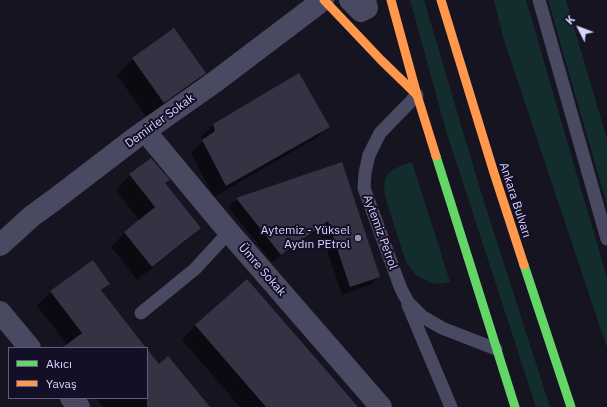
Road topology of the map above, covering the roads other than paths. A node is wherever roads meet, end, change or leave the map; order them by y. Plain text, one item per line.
1 (323, 0) edge
2 (350, 0) edge
3 (365, 0) edge
4 (391, 0) edge
5 (441, 0) edge
6 (539, 0) edge
7 (417, 95) junction
8 (145, 131) junction
9 (229, 232) junction
10 (607, 239) edge
11 (0, 245) edge
12 (401, 290) junction
13 (0, 312) edge
14 (141, 313) dead end
15 (29, 347) edge
16 (496, 349) junction
17 (72, 399) edge
18 (79, 407) edge
19 (381, 407) edge
20 (450, 407) edge
21 (515, 407) edge
22 (570, 407) edge

1 - 7 main road
1 - 8 street, Demirler Sokak
2 - 3 street
4 - 7 main road
5 - 22 main road, Ankara Bulvarı
6 - 10 lane
7 - 12 lane, Aytemiz Petrol
7 - 16 main road
8 - 9 street, Ümre Sokak
8 - 11 street, Demirler Sokak
9 - 14 lane
9 - 19 street, Ümre Sokak
12 - 16 lane, Aytemiz Petrol
12 - 20 lane, Aytemiz Petrol
13 - 15 street
16 - 21 main road
17 - 18 street

